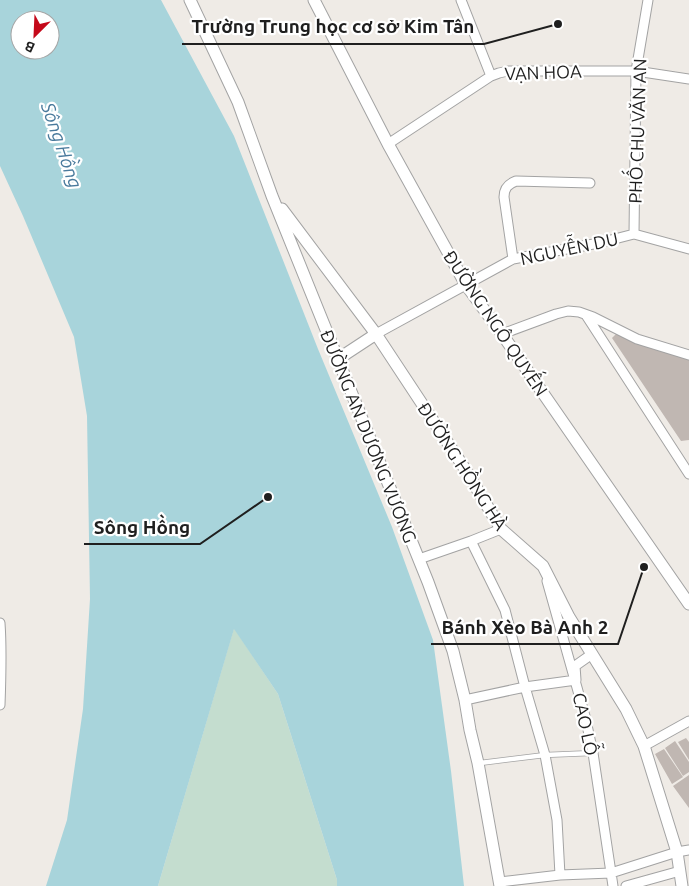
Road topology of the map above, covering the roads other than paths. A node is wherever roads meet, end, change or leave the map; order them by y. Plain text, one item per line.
1 (190, 0) edge
2 (314, 0) edge
3 (461, 0) edge
4 (648, 0) edge
5 (636, 71) junction
6 (491, 76) junction
7 (689, 79) edge
8 (388, 144) junction
9 (590, 183) dead end
10 (272, 196) junction
11 (634, 234) junction
12 (689, 249) edge
13 (513, 260) junction
14 (466, 285) junction
15 (586, 315) junction
16 (376, 334) junction
17 (502, 334) junction
18 (689, 356) edge
19 (338, 359) junction
20 (689, 474) edge
21 (501, 529) junction
22 (471, 542) junction
23 (419, 559) junction
24 (543, 566) junction
25 (689, 604) edge
26 (0, 622) edge
27 (592, 654) junction
28 (1, 675) edge
29 (576, 680) junction
30 (525, 687) junction
31 (465, 700) junction
32 (0, 705) edge
33 (689, 721) edge
34 (644, 746) junction
35 (593, 753) junction
36 (545, 755) junction
37 (478, 763) junction
38 (689, 850) edge
39 (677, 852) junction
40 (680, 871) junction
41 (611, 873) junction
42 (560, 875) junction
43 (500, 884) edge
44 (613, 886) edge
45 (626, 886) edge
46 (682, 886) edge

1 - 10 street, ĐƯỜNG AN DƯƠNG VƯƠNG
2 - 8 street, ĐƯỜNG NGÔ QUYẾN
3 - 6 street
4 - 5 street, PHỐ CHU VĂN AN
5 - 6 street, VẠN HOA
5 - 7 street, VẠN HOA
5 - 11 street, PHỐ CHU VĂN AN
6 - 8 street, VẠN HOA
8 - 14 street, ĐƯỜNG NGÔ QUYẾN
9 - 13 street
10 - 16 street, ĐƯỜNG HỒNG HÀ
10 - 19 street, ĐƯỜNG AN DƯƠNG VƯƠNG
11 - 12 street, NGUYỄN DU
11 - 13 street, NGUYỄN DU
13 - 14 street, NGUYỄN DU
14 - 16 street, NGUYỄN DU
14 - 17 street, ĐƯỜNG NGÔ QUYẾN
15 - 17 street
15 - 18 street
15 - 20 street
16 - 19 street
16 - 21 street, ĐƯỜNG HỒNG HÀ
17 - 25 street, ĐƯỜNG NGÔ QUYẾN
19 - 23 street, ĐƯỜNG AN DƯƠNG VƯƠNG
21 - 22 street
21 - 24 street, ĐƯỜNG HỒNG HÀ
22 - 23 street
22 - 30 street
23 - 31 street, ĐƯỜNG AN DƯƠNG VƯƠNG
24 - 27 street, ĐƯỜNG HỒNG HÀ
24 - 29 street, CAO LỖ
26 - 28 street
27 - 29 street
27 - 34 street, ĐƯỜNG HỒNG HÀ
28 - 32 street
29 - 30 street
29 - 35 street, CAO LỖ
30 - 31 street
30 - 36 street
31 - 37 street, ĐƯỜNG AN DƯƠNG VƯƠNG
33 - 34 street
34 - 39 street, ĐƯỜNG HỒNG HÀ
35 - 36 lane
35 - 41 street, CAO LỖ
36 - 37 lane
36 - 42 street
37 - 43 street, ĐƯỜNG AN DƯƠNG VƯƠNG
38 - 39 street
39 - 40 street, ĐƯỜNG HỒNG HÀ
39 - 41 street
40 - 45 street
40 - 46 street, ĐƯỜNG HỒNG HÀ
41 - 42 street
41 - 44 street, CAO LỖ
42 - 43 street

